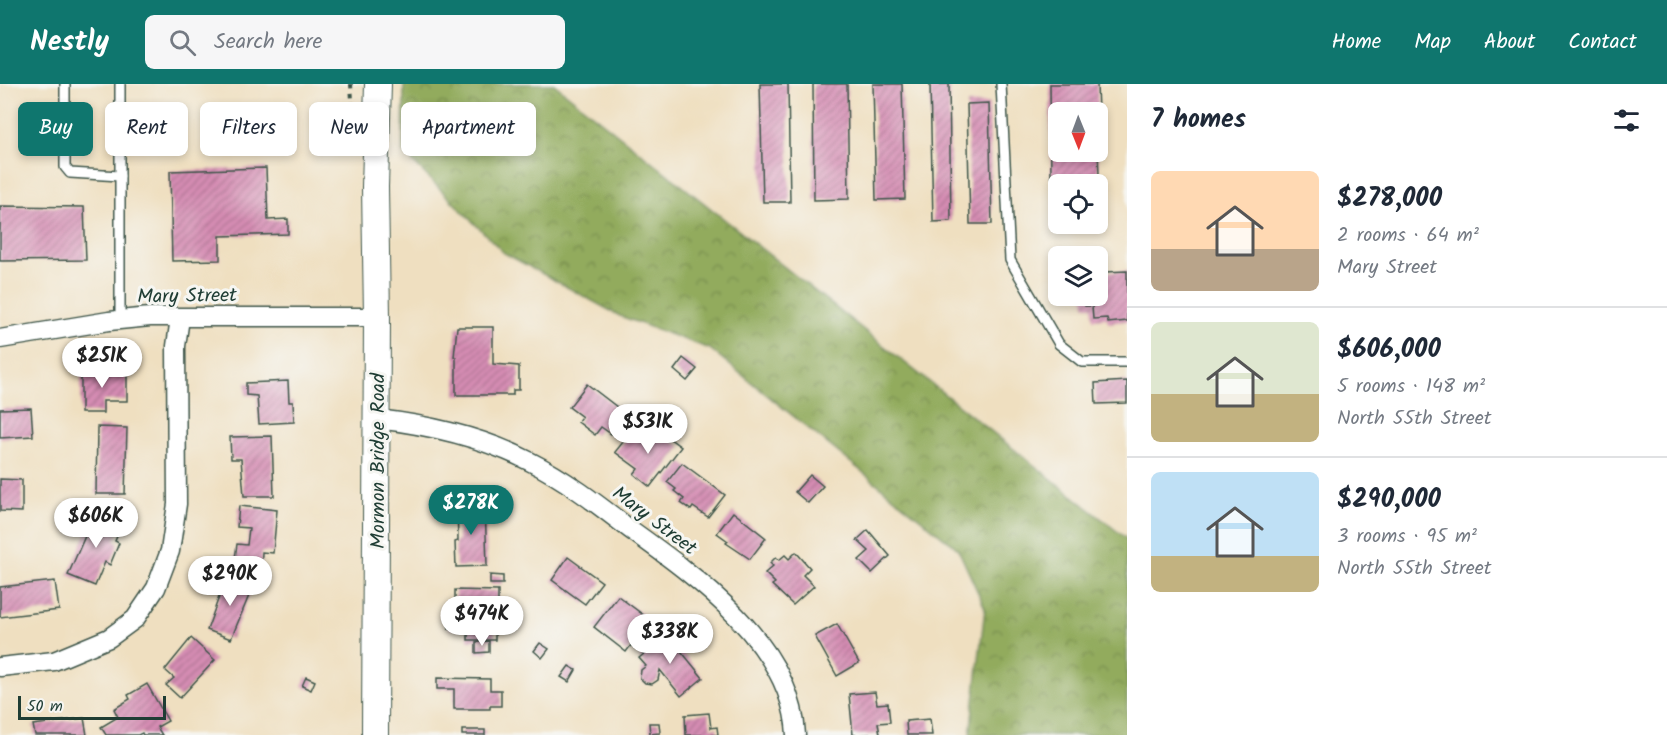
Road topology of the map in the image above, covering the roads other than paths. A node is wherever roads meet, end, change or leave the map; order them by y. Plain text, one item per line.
1 (64, 84) edge
2 (120, 84) edge
3 (366, 84) edge
4 (378, 84) edge
5 (1001, 84) edge
6 (120, 176) junction
7 (375, 187) junction
8 (377, 317) junction
9 (180, 318) junction
10 (120, 320) junction
11 (0, 339) edge
12 (1127, 362) edge
13 (377, 419) junction
14 (0, 667) edge
15 (375, 735) edge
16 (796, 735) edge

1 - 6 lane
2 - 6 lane
3 - 7 main road, Mormon Bridge Road
4 - 7 main road, Mormon Bridge Road
5 - 12 lane
6 - 10 lane
7 - 8 main road, Mormon Bridge Road
8 - 9 street, Mary Street
8 - 13 main road, Mormon Bridge Road
9 - 10 street, Mary Street
9 - 14 street
10 - 11 street, Mary Street
13 - 15 main road, Mormon Bridge Road
13 - 16 street, Mary Street

